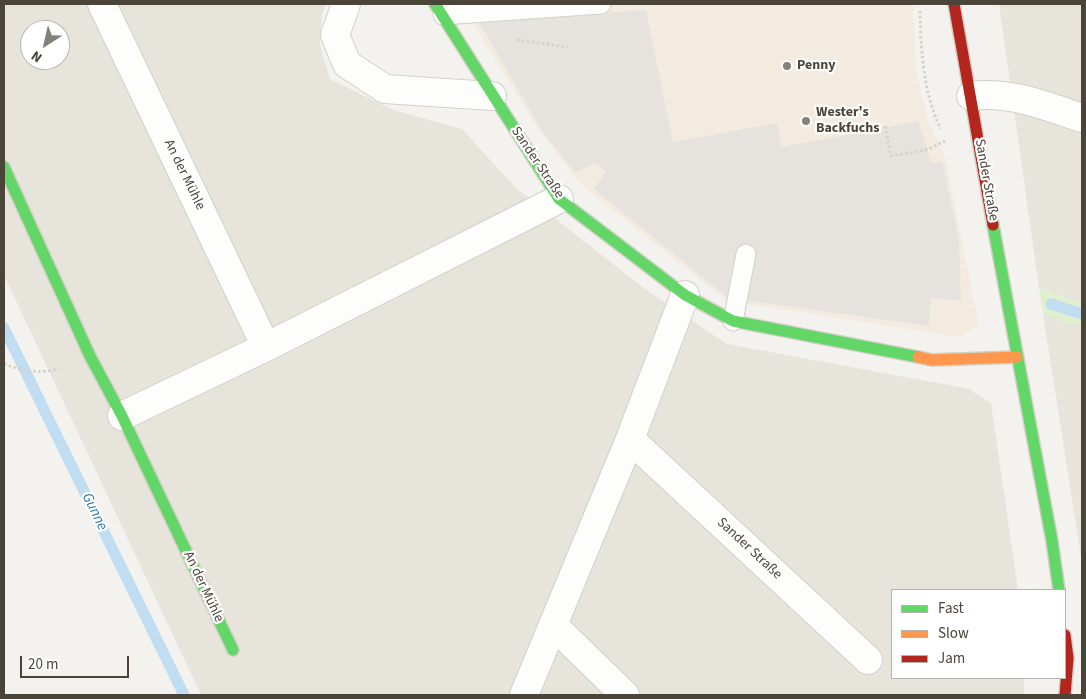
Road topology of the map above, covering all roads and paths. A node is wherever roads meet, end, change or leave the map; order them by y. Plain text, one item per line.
1 (102, 4) edge
2 (346, 4) edge
3 (601, 4) edge
4 (954, 4) edge
5 (439, 10) edge
6 (492, 96) junction
7 (971, 96) junction
8 (1082, 118) edge
9 (885, 126) dead end
10 (948, 140) dead end
11 (4, 167) edge
12 (559, 199) junction
13 (746, 254) dead end
14 (684, 295) junction
15 (733, 321) junction
16 (266, 347) junction
17 (90, 356) junction
18 (1017, 357) junction
19 (4, 364) edge
20 (122, 416) junction
21 (630, 439) junction
22 (1059, 589) edge
23 (553, 626) junction
24 (1066, 643) edge
25 (233, 650) dead end
26 (868, 660) dead end
27 (524, 695) edge
28 (625, 695) edge
29 (1065, 695) edge

1 - 16 street, An der Mühle
2 - 6 street
3 - 5 lane
4 - 7 street, Sander Straße
5 - 6 street, Sander Straße
6 - 12 street, Sander Straße
7 - 8 street
7 - 18 street, Sander Straße
9 - 10 path
11 - 17 street, An der Mühle
12 - 14 street, Sander Straße
12 - 16 street
13 - 15 lane
14 - 15 street, Sander Straße
14 - 21 street
15 - 18 street, Sander Straße
16 - 20 street
17 - 19 path
17 - 20 street, An der Mühle
18 - 22 street, Sander Straße
20 - 25 street, An der Mühle
21 - 23 street
21 - 26 street, Sander Straße
23 - 27 street
23 - 28 street
24 - 29 street

